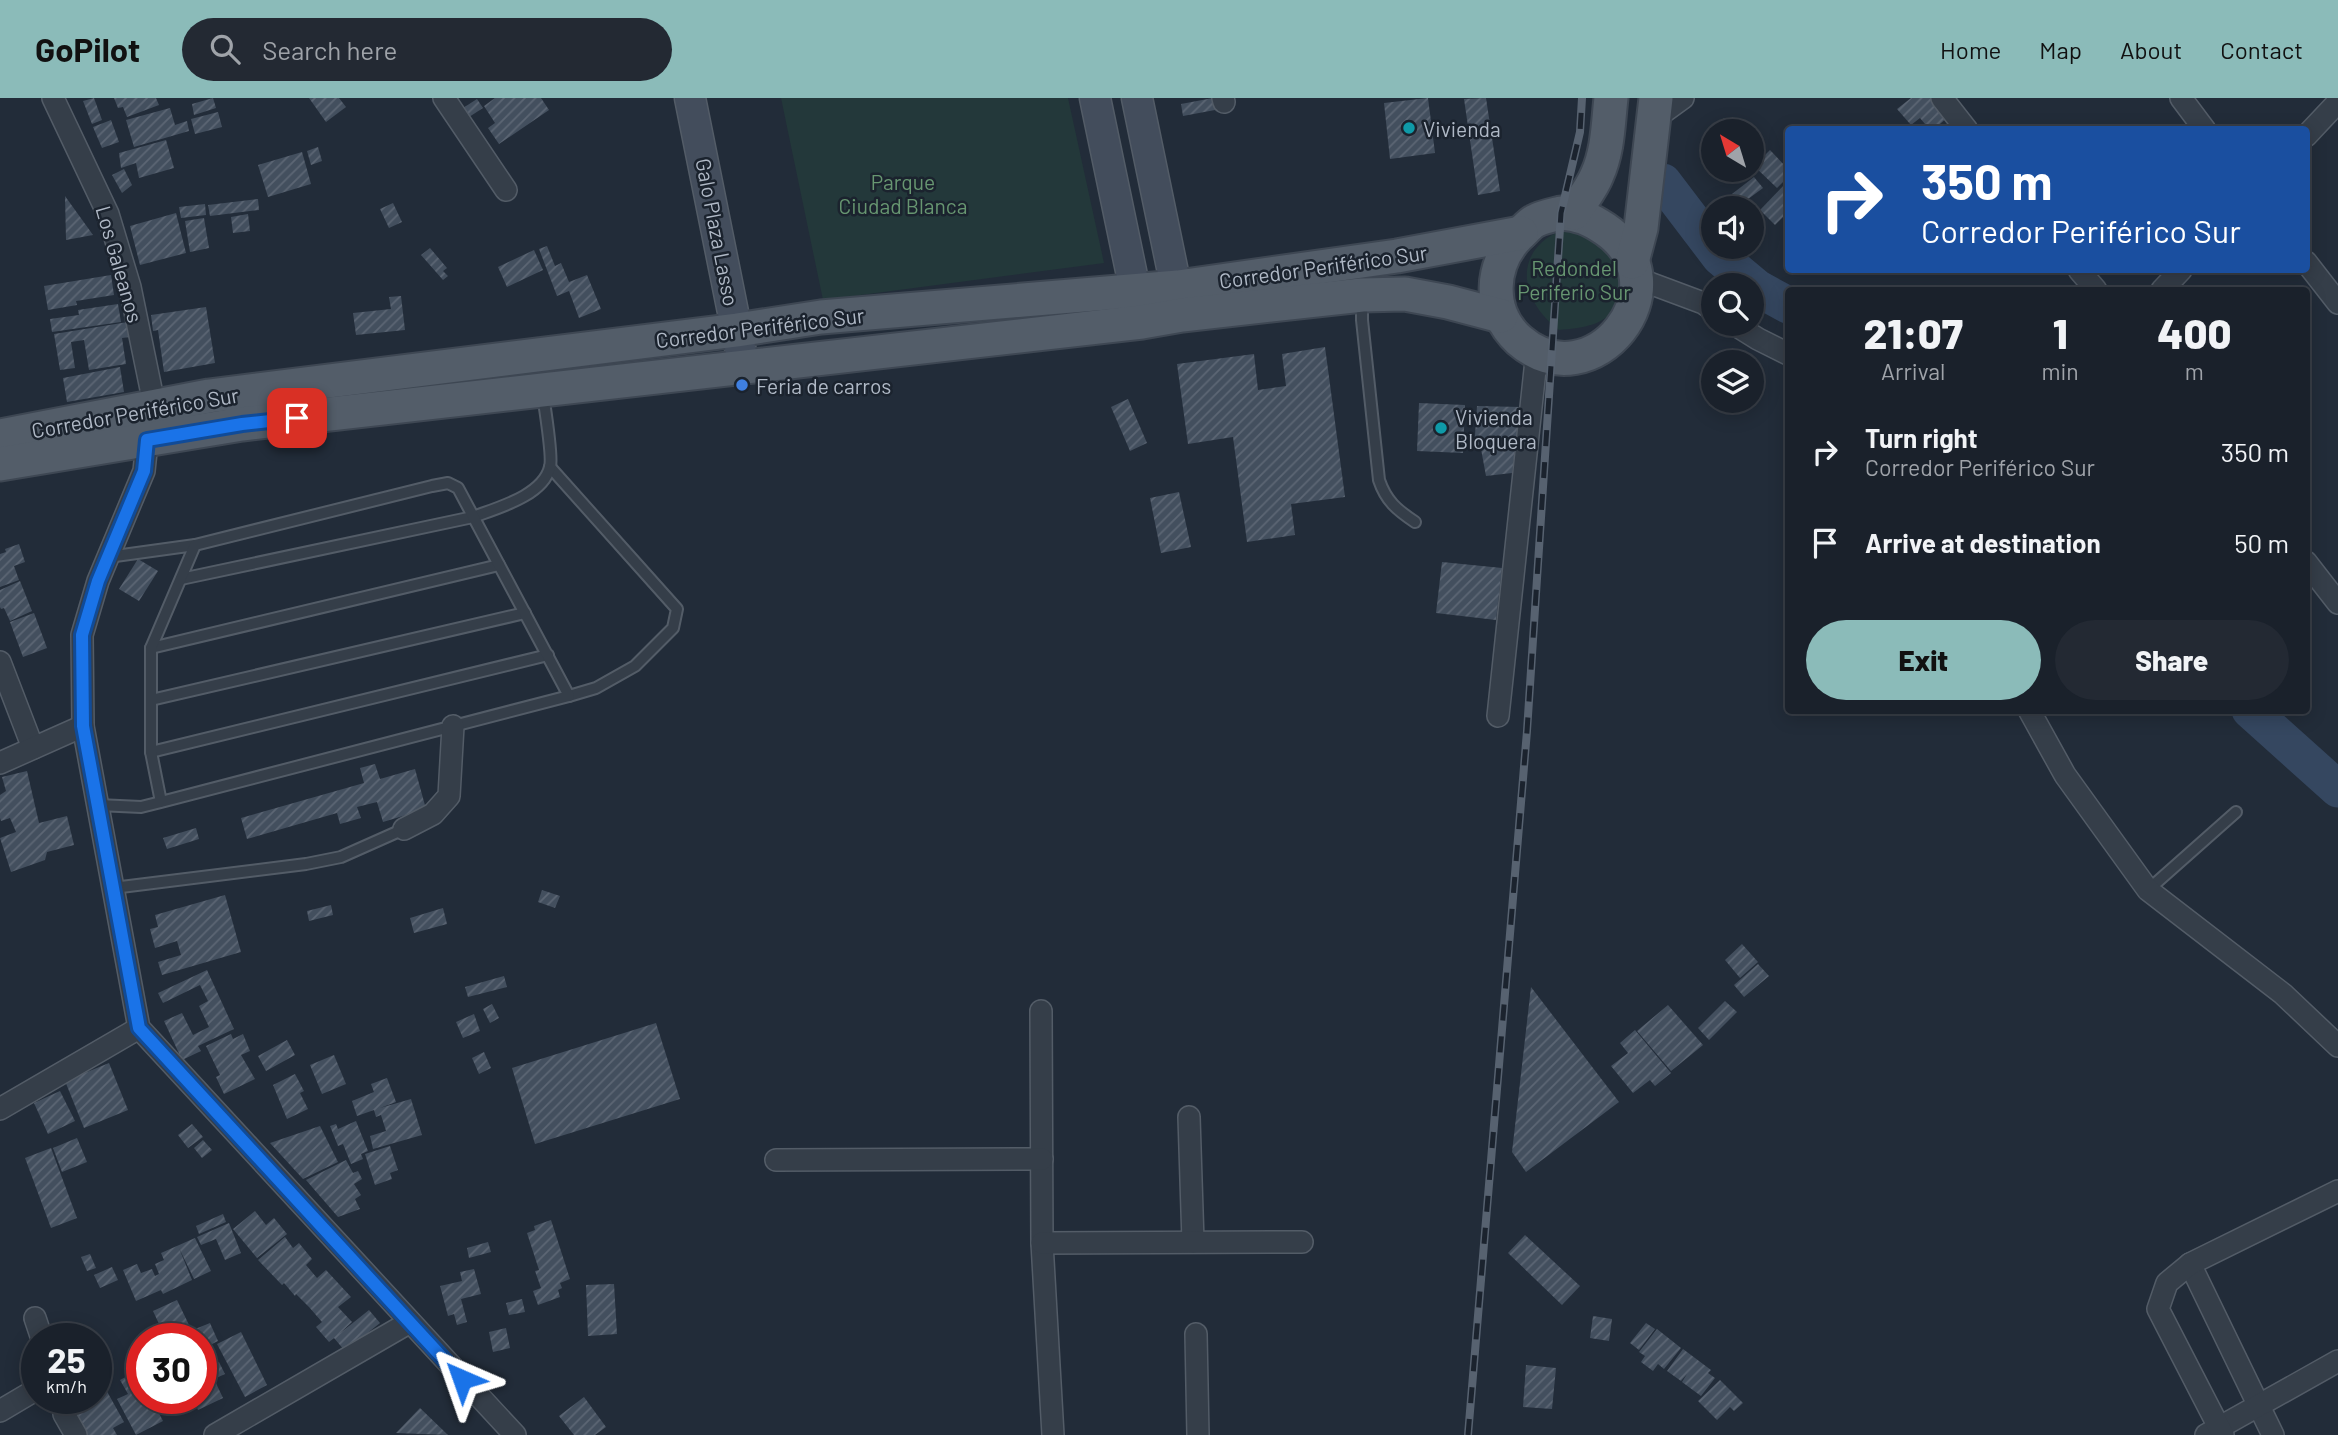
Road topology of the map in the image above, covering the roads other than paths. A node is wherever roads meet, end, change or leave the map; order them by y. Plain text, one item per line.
1 (53, 98) edge
2 (444, 98) edge
3 (691, 98) edge
4 (1134, 98) edge
5 (1611, 98) edge
6 (1683, 98) edge
7 (1942, 98) edge
8 (2180, 98) edge
9 (1096, 102) edge
10 (2338, 103) edge
11 (1655, 108) edge
12 (1964, 126) edge
13 (2202, 126) edge
14 (2310, 132) edge
15 (506, 190) dead end
16 (1574, 213) junction
17 (1521, 233) junction
18 (2310, 267) edge
19 (1634, 270) junction
20 (2082, 273) edge
21 (2178, 273) edge
22 (2094, 287) edge
23 (2165, 287) edge
24 (1135, 290) junction
25 (1362, 295) junction
26 (2333, 297) edge
27 (1180, 301) junction
28 (1701, 302) edge
29 (1502, 316) junction
30 (1142, 322) junction
31 (737, 330) junction
32 (1752, 336) edge
33 (1537, 351) junction
34 (1785, 353) edge
35 (744, 367) junction
36 (543, 390) junction
37 (151, 406) junction
38 (0, 436) edge
39 (147, 440) junction
40 (0, 464) edge
41 (550, 467) junction
42 (473, 517) junction
43 (1415, 522) dead end
44 (195, 545) junction
45 (108, 557) junction
46 (499, 565) junction
47 (2310, 567) edge
48 (181, 579) junction
49 (2338, 604) edge
50 (525, 613) junction
51 (151, 648) junction
52 (548, 655) junction
53 (0, 662) edge
54 (569, 696) junction
55 (151, 700) junction
56 (2031, 714) edge
57 (1498, 716) dead end
58 (83, 726) junction
59 (453, 726) junction
60 (33, 748) junction
61 (151, 752) junction
62 (0, 762) edge
63 (161, 802) junction
64 (99, 805) junction
65 (2236, 812) dead end
66 (404, 829) joint
67 (113, 888) junction
68 (2148, 890) junction
69 (1041, 1011) dead end
70 (139, 1028) junction
71 (2338, 1046) edge
72 (0, 1108) edge
73 (1189, 1116) dead end
74 (1042, 1159) junction
75 (776, 1160) dead end
76 (2338, 1191) edge
77 (1193, 1242) junction
78 (1302, 1242) dead end
79 (1042, 1243) junction
80 (2190, 1264) junction
81 (35, 1318) dead end
82 (410, 1322) junction
83 (37, 1323) edge
84 (1196, 1334) dead end
85 (2338, 1361) edge
86 (21, 1399) edge
87 (2258, 1406) junction
88 (0, 1411) edge
89 (64, 1414) dead end
90 (2216, 1433) edge
91 (76, 1435) edge
92 (215, 1435) edge
93 (514, 1435) edge
94 (1053, 1435) edge
95 (1198, 1435) edge
96 (2273, 1435) edge

1 - 37 street, Los Galeanos
2 - 15 street
3 - 31 main road, Galo Plaza Lasso
4 - 9 main road
4 - 27 main road
5 - 16 main road
6 - 11 street
7 - 12 street
8 - 13 street
9 - 24 main road
10 - 14 street
11 - 19 main road
16 - 17 main road
16 - 19 main road
17 - 27 main road, Corredor Periférico Sur
17 - 29 main road
18 - 26 street
19 - 28 street
19 - 33 main road
20 - 22 street
21 - 23 street
24 - 27 main road, Corredor Periférico Sur
24 - 30 main road
24 - 31 main road, Corredor Periférico Sur
25 - 27 main road, Corredor Periférico Sur
25 - 29 main road, Corredor Periférico Sur
25 - 43 lane
27 - 30 main road, Corredor Periférico Sur
29 - 33 main road
30 - 35 main road, Corredor Periférico Sur
31 - 35 main road, Galo Plaza Lasso
31 - 37 main road, Corredor Periférico Sur
32 - 34 street
33 - 57 street
35 - 36 main road, Corredor Periférico Sur
36 - 39 main road, Corredor Periférico Sur
36 - 41 lane
37 - 38 main road, Corredor Periférico Sur
37 - 39 street, Los Galeanos
39 - 40 main road, Corredor Periférico Sur
39 - 45 street, Los Galeanos
41 - 42 lane
41 - 54 lane
42 - 44 lane
42 - 46 lane
42 - 48 lane
44 - 45 lane
44 - 48 lane
45 - 58 street, Los Galeanos
46 - 50 lane
46 - 51 lane
47 - 49 street
48 - 51 lane
50 - 52 lane
50 - 55 lane
51 - 55 lane
52 - 54 lane
52 - 61 lane
53 - 60 street
54 - 59 lane
55 - 61 lane
56 - 68 street
58 - 60 street
58 - 64 street, Los Galeanos
59 - 63 lane
59 - 66 street
60 - 62 street
61 - 63 lane
63 - 64 lane
64 - 67 street, Los Galeanos
65 - 68 lane
66 - 67 lane
67 - 70 street, Los Galeanos
68 - 71 street
69 - 74 street
70 - 72 street
70 - 82 street
73 - 77 street
74 - 75 street
74 - 79 street
76 - 80 street
77 - 78 street
77 - 79 street
79 - 94 street
80 - 87 street
80 - 90 street
81 - 83 street
82 - 92 street
82 - 93 street
84 - 95 street
85 - 87 street
86 - 88 street
87 - 90 street
87 - 96 street
89 - 91 street

